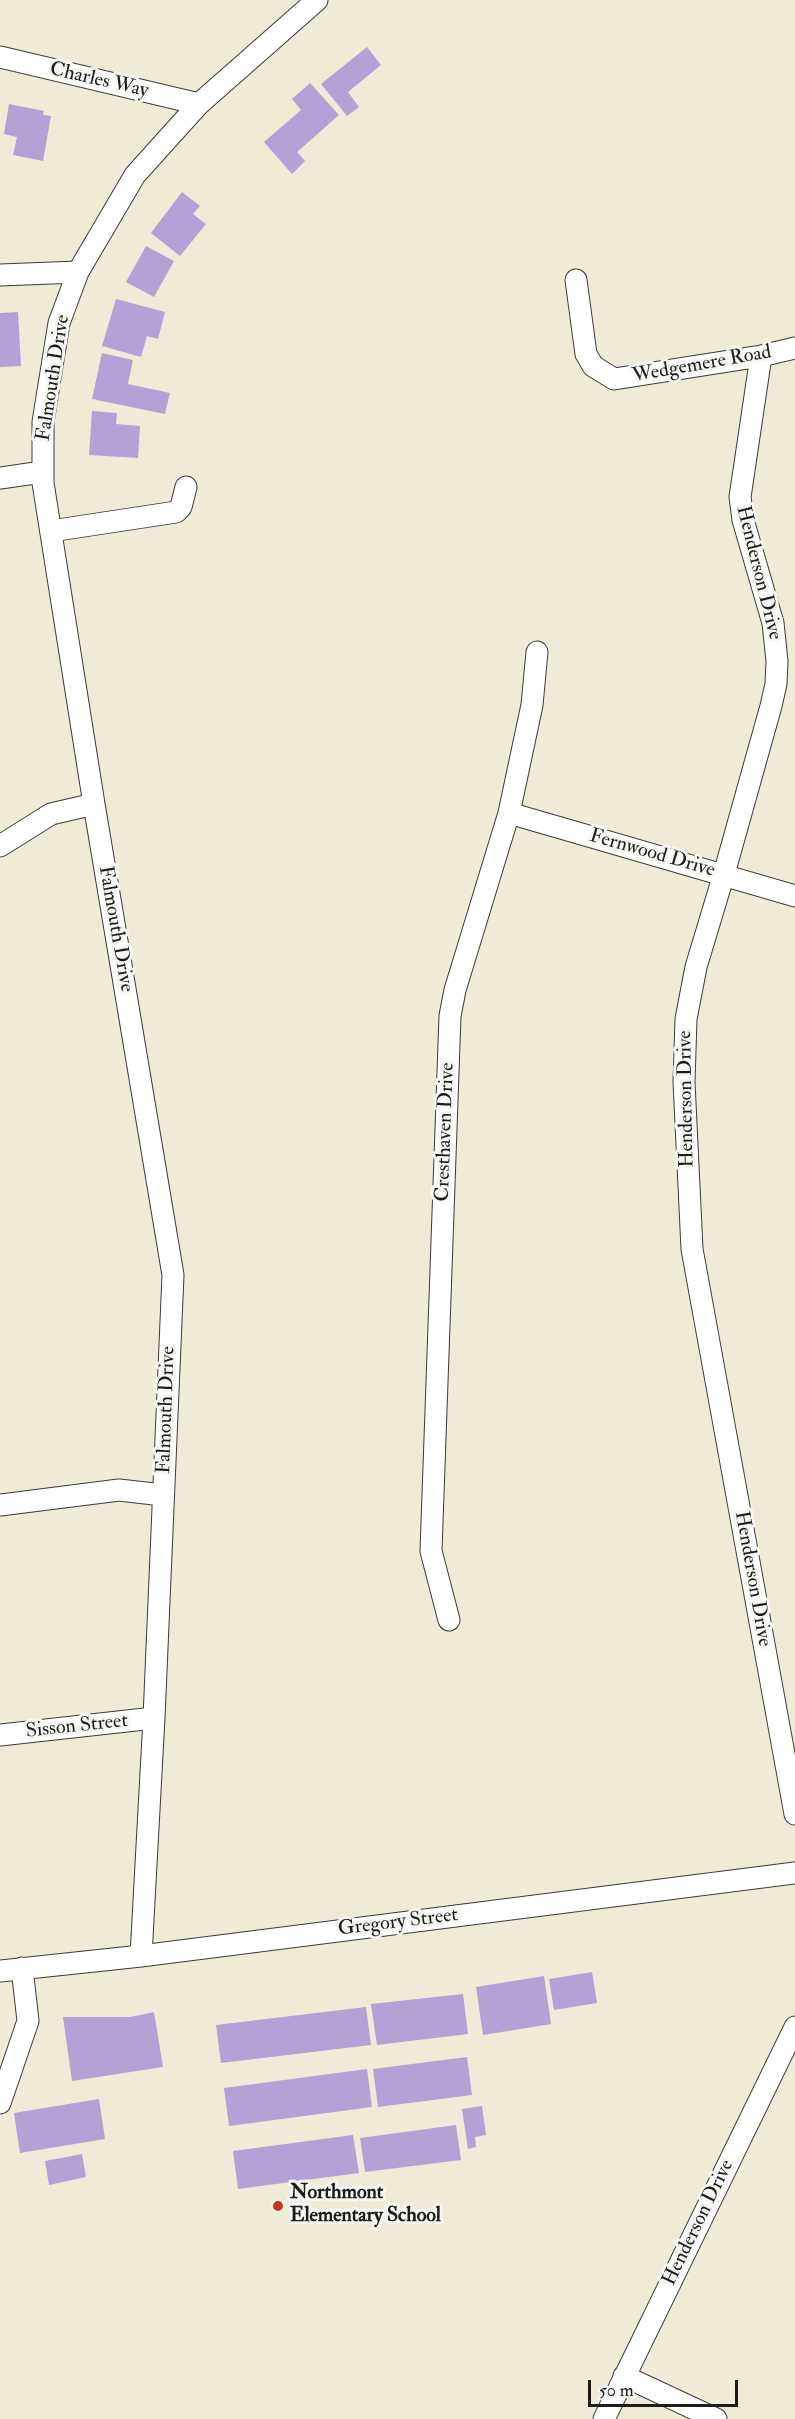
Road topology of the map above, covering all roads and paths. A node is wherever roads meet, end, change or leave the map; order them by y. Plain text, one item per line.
1 (317, 0) edge
2 (0, 57) edge
3 (199, 104) junction
4 (78, 272) junction
5 (0, 275) edge
6 (576, 280) dead end
7 (795, 348) edge
8 (761, 356) junction
9 (42, 472) junction
10 (0, 478) edge
11 (186, 487) dead end
12 (51, 531) junction
13 (537, 652) dead end
14 (94, 804) junction
15 (509, 813) junction
16 (0, 846) edge
17 (724, 874) junction
18 (795, 896) edge
19 (164, 1495) junction
20 (0, 1505) edge
21 (448, 1620) dead end
22 (154, 1718) junction
23 (0, 1735) edge
24 (795, 1814) edge
25 (795, 1873) edge
26 (141, 1956) junction
27 (22, 1968) junction
28 (0, 1971) edge
29 (795, 2027) edge
30 (0, 2103) edge
31 (624, 2376) junction
32 (604, 2419) edge
33 (716, 2419) edge

1 - 3 street, Falmouth Drive
2 - 3 street, Charles Way
3 - 4 street, Falmouth Drive
4 - 5 street
4 - 9 street, Falmouth Drive
6 - 8 street, Wedgemere Road
7 - 8 street, Wedgemere Road
8 - 17 street, Henderson Drive
9 - 10 street
9 - 12 street, Falmouth Drive
11 - 12 street
12 - 14 street, Falmouth Drive
13 - 15 street, Cresthaven Drive
14 - 16 street
14 - 19 street, Falmouth Drive
15 - 17 street, Fernwood Drive
15 - 21 street, Cresthaven Drive
17 - 18 street, Fernwood Drive
17 - 24 street, Henderson Drive
19 - 20 street
19 - 22 street, Falmouth Drive
22 - 23 street, Sisson Street
22 - 26 street, Falmouth Drive
25 - 26 street, Gregory Street
26 - 27 street, Gregory Street
27 - 28 street, Gregory Street
27 - 30 street
29 - 31 street, Henderson Drive
31 - 32 street, Henderson Drive
31 - 33 street

